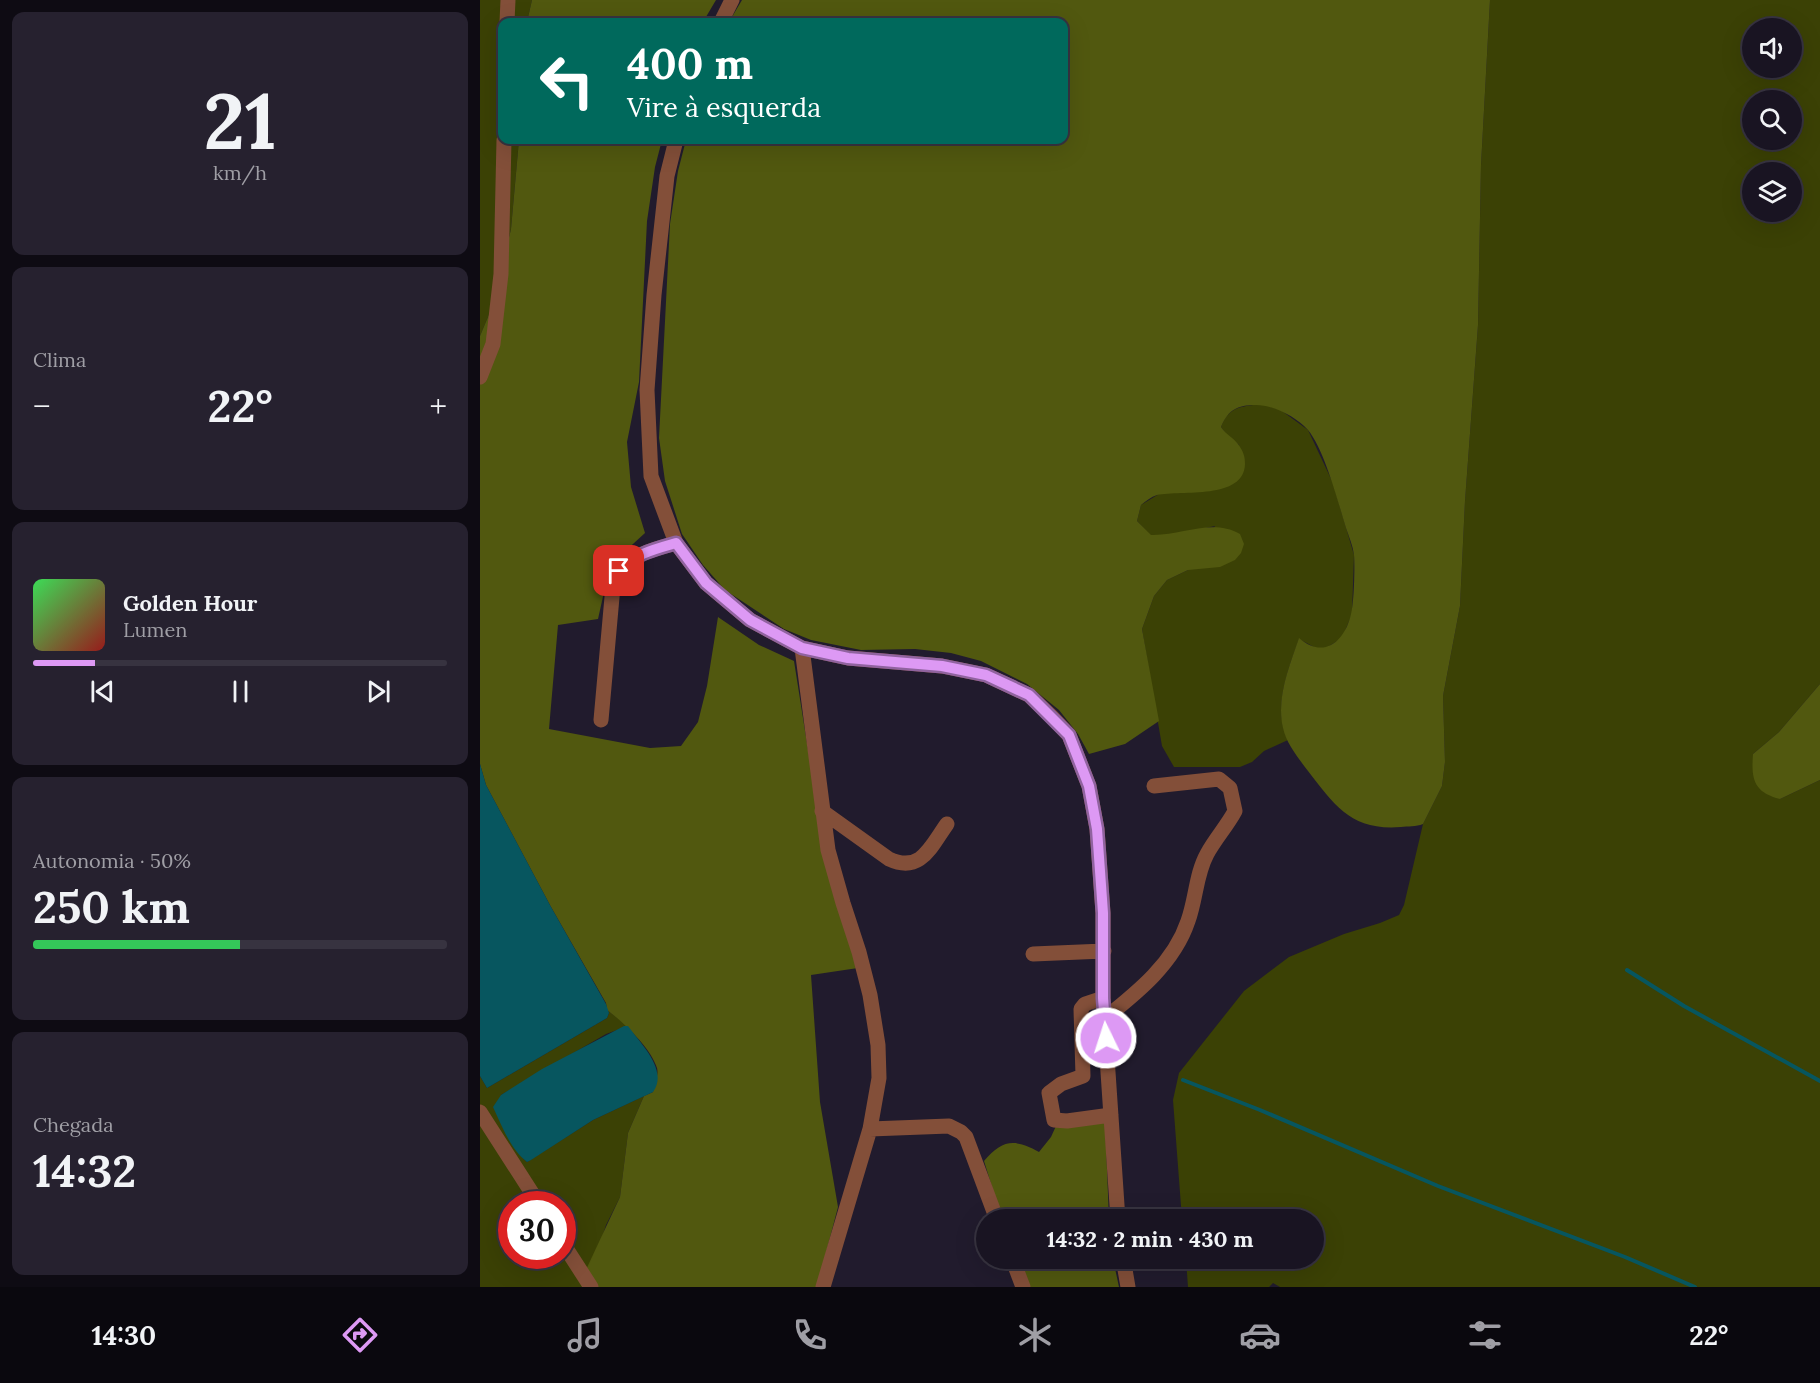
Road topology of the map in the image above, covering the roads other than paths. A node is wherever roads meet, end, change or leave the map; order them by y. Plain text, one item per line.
1 (508, 0) edge
2 (732, 0) edge
3 (507, 18) edge
4 (723, 18) edge
5 (504, 144) edge
6 (675, 144) edge
7 (480, 377) edge
8 (676, 543) junction
9 (802, 648) junction
10 (601, 720) dead end
11 (1154, 786) dead end
12 (822, 811) junction
13 (947, 824) dead end
14 (1104, 951) junction
15 (1033, 954) dead end
16 (1103, 998) junction
17 (1104, 1018) junction
18 (480, 1112) edge
19 (1111, 1115) junction
20 (870, 1129) junction
21 (530, 1191) edge
22 (994, 1209) edge
23 (1117, 1209) edge
24 (576, 1264) edge
25 (1016, 1269) edge
26 (1125, 1269) edge
27 (591, 1287) edge
28 (823, 1287) edge
29 (1023, 1287) edge
30 (1128, 1287) edge

1 - 3 street
2 - 4 street
5 - 7 street
6 - 8 street
8 - 9 street
8 - 10 street
9 - 12 street
9 - 14 street
11 - 17 street
12 - 13 street
12 - 20 street
14 - 15 street
14 - 16 street
16 - 17 street
16 - 19 street
17 - 19 street
18 - 21 street
19 - 23 street
20 - 22 street
20 - 28 street
24 - 27 street
25 - 29 street
26 - 30 street

